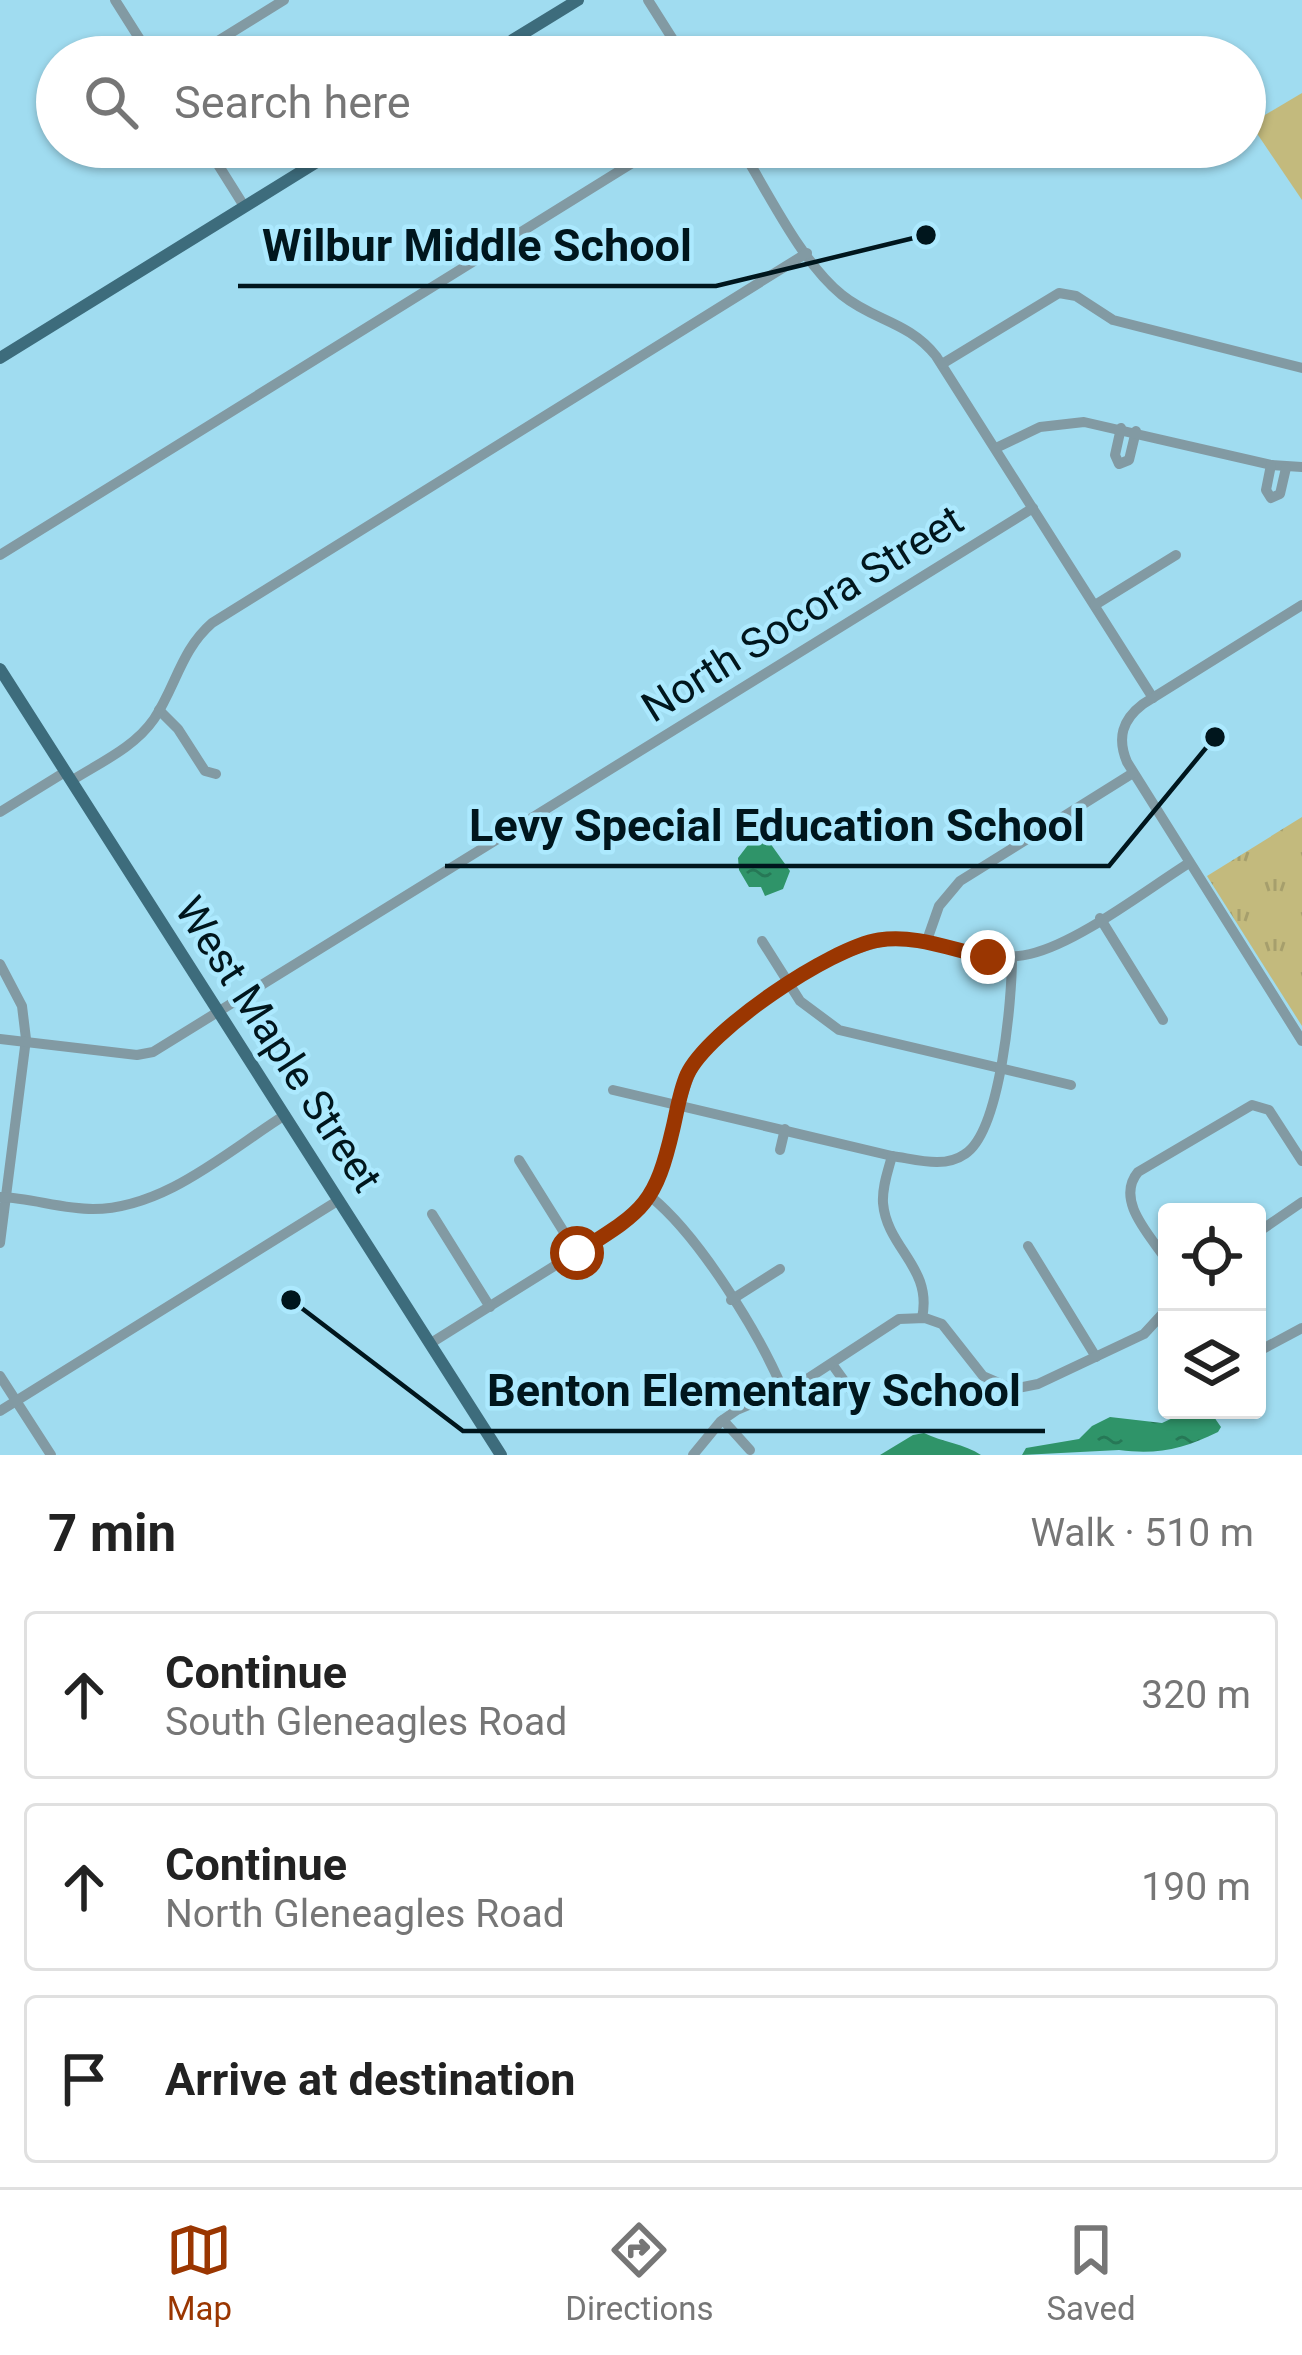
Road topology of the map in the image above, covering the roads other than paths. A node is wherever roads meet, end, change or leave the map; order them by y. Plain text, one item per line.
1 (116, 0) edge
2 (284, 0) edge
3 (578, 0) edge
4 (648, 0) edge
5 (138, 36) edge
6 (226, 36) edge
7 (519, 36) edge
8 (671, 36) edge
9 (220, 168) edge
10 (306, 168) edge
11 (624, 168) edge
12 (753, 168) edge
13 (244, 206) junction
14 (807, 254) junction
15 (0, 358) edge
16 (942, 364) junction
17 (1302, 368) edge
18 (1121, 428) junction
19 (1136, 431) junction
20 (996, 448) junction
21 (1271, 465) junction
22 (1286, 467) junction
23 (1302, 467) edge
24 (1034, 508) junction
25 (0, 555) edge
26 (1176, 555) dead end
27 (1095, 605) junction
28 (1302, 605) edge
29 (0, 669) edge
30 (1153, 698) junction
31 (159, 710) junction
32 (1133, 773) junction
33 (216, 774) dead end
34 (68, 776) junction
35 (0, 812) edge
36 (1189, 862) junction
37 (1100, 918) junction
38 (762, 941) dead end
39 (926, 943) junction
40 (1012, 957) junction
41 (0, 964) edge
42 (791, 985) junction
43 (219, 1012) junction
44 (1163, 1020) dead end
45 (0, 1039) edge
46 (1302, 1041) edge
47 (26, 1042) junction
48 (999, 1069) junction
49 (1071, 1084) dead end
50 (613, 1090) dead end
51 (679, 1104) junction
52 (285, 1115) junction
53 (785, 1129) junction
54 (779, 1150) dead end
55 (892, 1156) junction
56 (519, 1160) dead end
57 (1302, 1161) edge
58 (3, 1197) edge
59 (651, 1197) junction
60 (339, 1200) junction
61 (1302, 1202) edge
62 (432, 1214) dead end
63 (1266, 1227) edge
64 (0, 1243) edge
65 (1028, 1246) dead end
66 (1158, 1247) edge
67 (577, 1253) junction
68 (780, 1269) dead end
69 (731, 1300) junction
70 (490, 1307) junction
71 (1165, 1311) edge
72 (922, 1318) junction
73 (1302, 1328) edge
74 (431, 1343) junction
75 (1266, 1347) edge
76 (1096, 1357) junction
77 (832, 1364) junction
78 (0, 1376) edge
79 (850, 1388) dead end
80 (783, 1390) junction
81 (16, 1400) junction
82 (0, 1411) edge
83 (723, 1420) junction
84 (750, 1450) dead end
85 (52, 1455) edge
86 (501, 1455) edge
87 (693, 1455) edge

1 - 5 street
2 - 6 street
3 - 7 main road
4 - 8 street
9 - 13 street
10 - 13 main road
11 - 25 street
12 - 14 street
13 - 15 main road
14 - 16 street
14 - 31 street
16 - 17 street
16 - 20 street
18 - 19 street
18 - 19 street
18 - 20 street
19 - 21 street
20 - 24 street
21 - 22 street
21 - 22 street
22 - 23 street
24 - 27 street
24 - 43 street, North Socora Street
26 - 27 street
27 - 30 street
28 - 30 street
29 - 34 main road, West Maple Street
30 - 32 street
31 - 33 street
31 - 34 street
32 - 36 street
32 - 39 street
34 - 35 street
34 - 43 main road, West Maple Street
36 - 37 street
36 - 46 street
37 - 40 street
37 - 44 street
38 - 42 street
39 - 40 street
39 - 42 street
40 - 48 street
41 - 47 street
42 - 48 street
42 - 51 street
43 - 47 street, North Socora Street
43 - 52 main road, West Maple Street
45 - 47 street, North Socora Street
47 - 58 street
48 - 49 street
48 - 55 street
50 - 51 street
51 - 53 street
51 - 59 street
52 - 58 street
52 - 60 main road, West Maple Street
53 - 54 street
53 - 55 street
55 - 72 street
56 - 67 street
57 - 66 street
58 - 64 street
59 - 67 street
59 - 69 street
60 - 74 main road, West Maple Street
60 - 81 street
61 - 63 street
62 - 70 street
65 - 76 street
67 - 70 street
68 - 69 street
69 - 80 street
70 - 74 street
71 - 76 street
72 - 76 street
72 - 77 street
73 - 75 street
74 - 86 main road, West Maple Street
77 - 79 street
77 - 80 street
78 - 81 street
80 - 83 street
81 - 82 street
81 - 85 street
83 - 84 street
83 - 87 street

